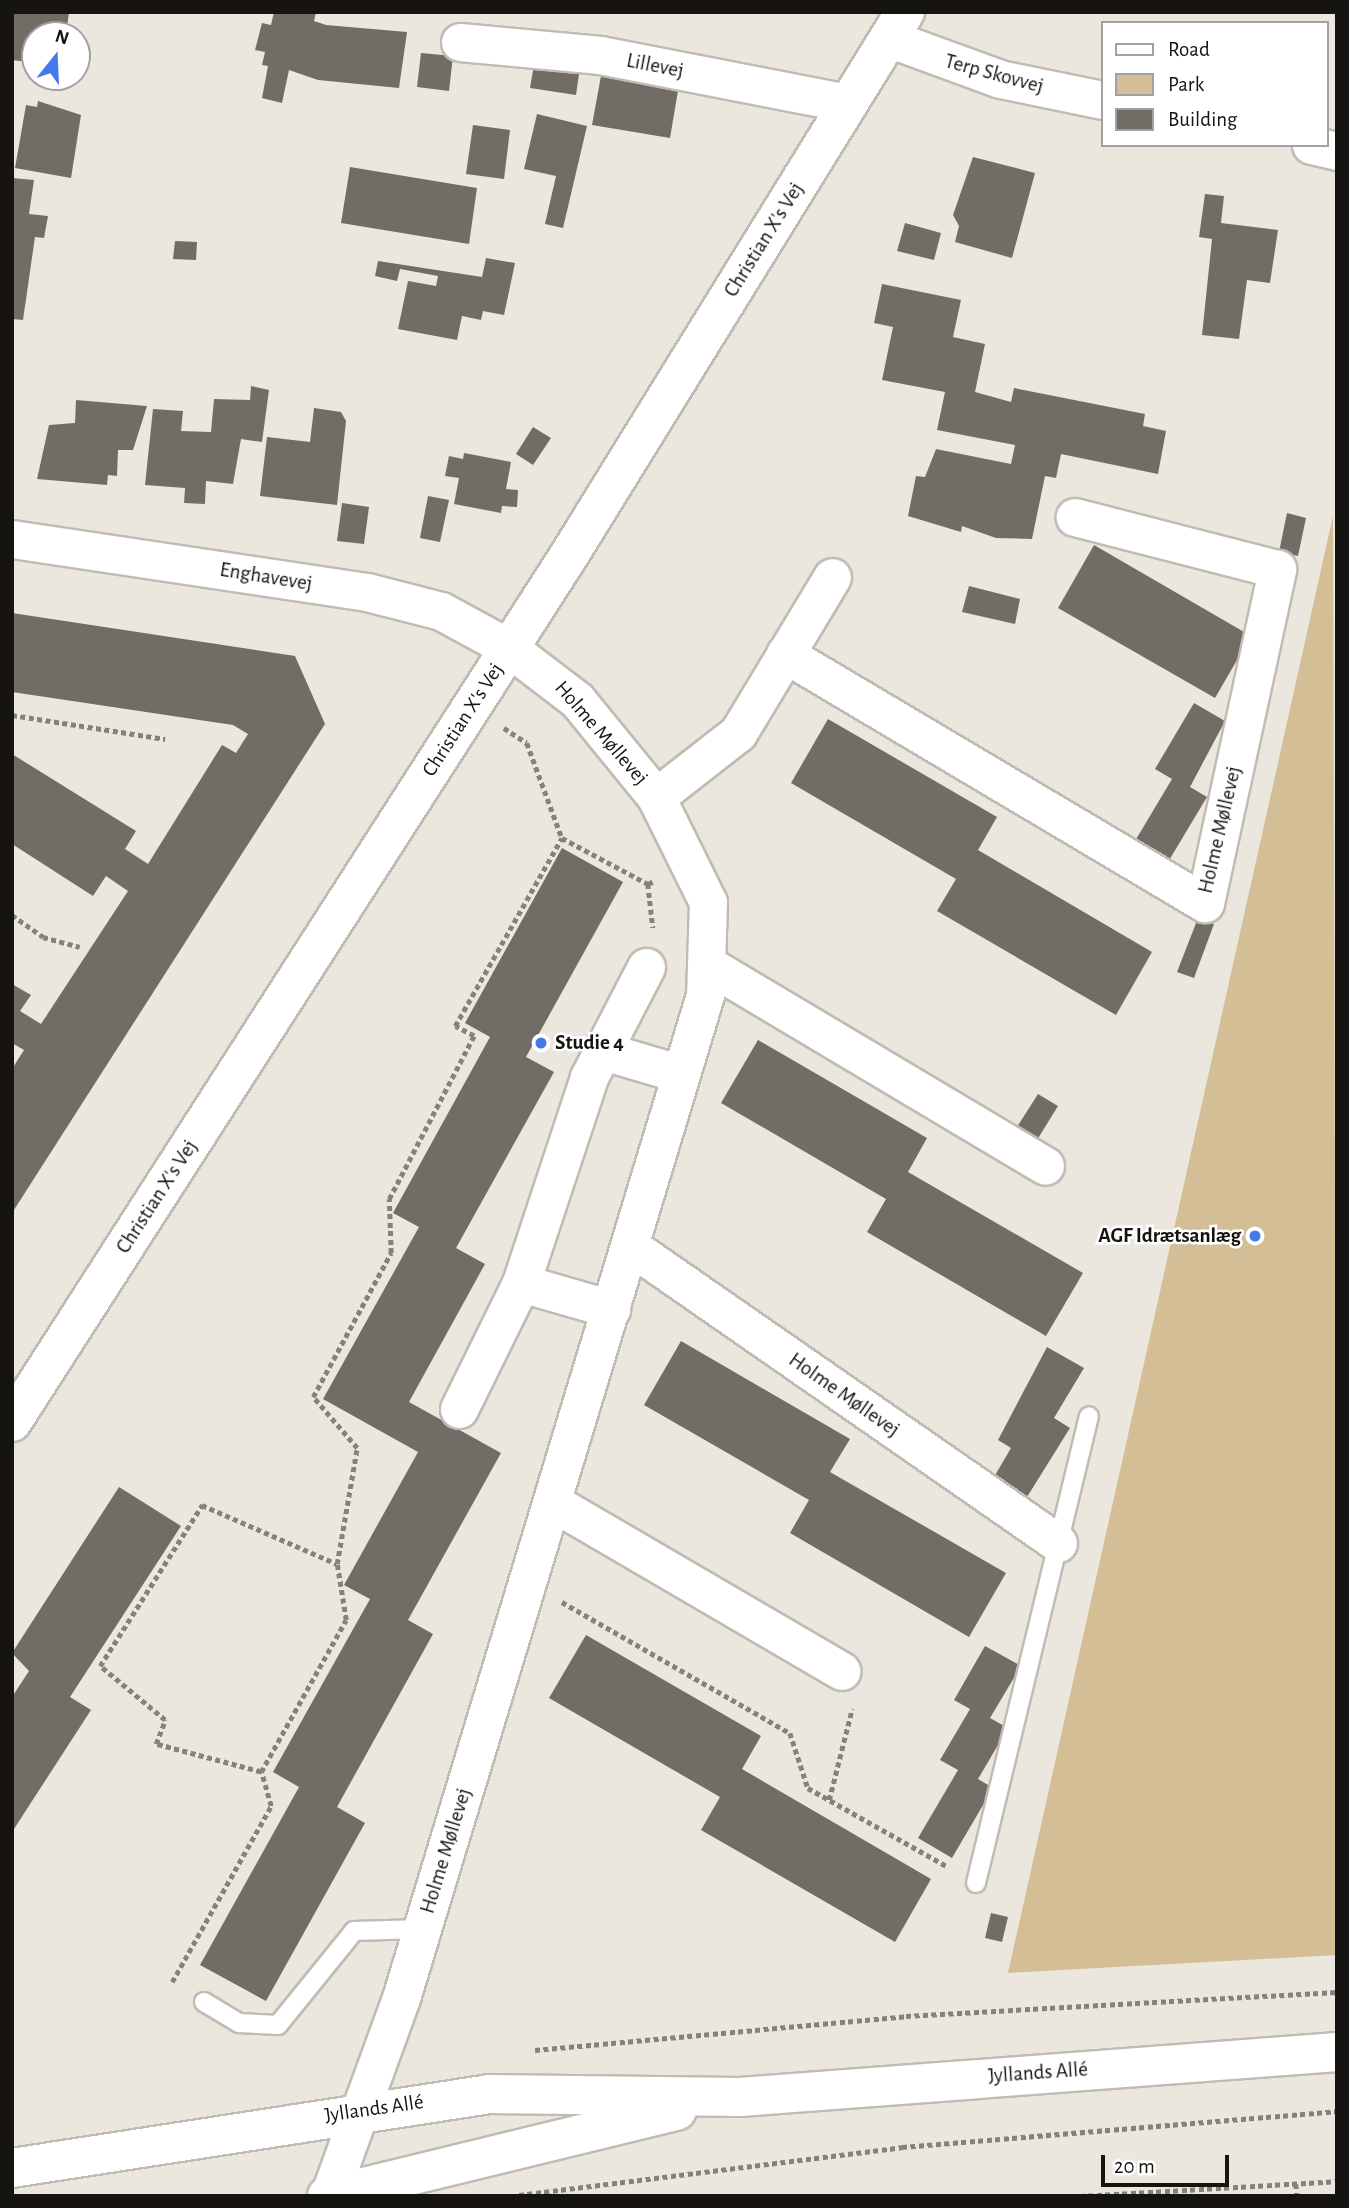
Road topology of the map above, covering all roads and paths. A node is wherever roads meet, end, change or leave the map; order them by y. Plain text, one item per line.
1 (897, 25) edge
2 (460, 42) dead end
3 (1100, 100) edge
4 (848, 103) junction
5 (1320, 147) edge
6 (1337, 151) edge
7 (1075, 517) dead end
8 (12, 539) edge
9 (832, 577) dead end
10 (509, 648) junction
11 (785, 654) junction
12 (471, 707) junction
13 (12, 715) edge
14 (165, 739) dead end
15 (656, 797) junction
16 (562, 838) junction
17 (694, 863) junction
18 (12, 915) edge
19 (80, 947) dead end
20 (710, 966) junction
21 (646, 967) dead end
22 (603, 1051) junction
23 (681, 1074) junction
24 (1045, 1167) dead end
25 (630, 1247) junction
26 (521, 1283) junction
27 (611, 1309) junction
28 (459, 1409) dead end
29 (1089, 1417) dead end
30 (12, 1422) edge
31 (554, 1503) junction
32 (1058, 1543) junction
33 (337, 1564) junction
34 (529, 1584) junction
35 (841, 1671) joint
36 (261, 1772) junction
37 (829, 1800) junction
38 (976, 1883) joint
39 (421, 1929) junction
40 (172, 1982) dead end
41 (1337, 1992) edge
42 (204, 2001) dead end
43 (525, 2051) dead end
44 (1337, 2052) edge
45 (740, 2097) junction
46 (361, 2111) junction
47 (1337, 2111) edge
48 (12, 2168) edge
49 (1337, 2181) edge
50 (1296, 2184) junction
51 (328, 2196) edge
52 (512, 2196) edge
53 (1080, 2196) edge
54 (1297, 2196) edge

1 - 3 street, Terp Skovvej
1 - 4 street, Christian X's Vej
2 - 4 street, Lillevej
4 - 10 street, Christian X's Vej
5 - 6 street
7 - 11 street, Holme Møllevej
8 - 10 street, Enghavevej
9 - 11 street, Holme Møllevej
10 - 12 street, Christian X's Vej
10 - 15 street, Holme Møllevej
11 - 15 street, Holme Møllevej
12 - 16 path
12 - 30 street, Christian X's Vej
13 - 14 path
15 - 17 street, Holme Møllevej
16 - 17 path
16 - 33 path
17 - 20 street, Holme Møllevej
18 - 19 path
20 - 23 street, Holme Møllevej
20 - 24 street
21 - 22 street
22 - 23 street
22 - 26 street
23 - 25 street, Holme Møllevej
25 - 27 street, Holme Møllevej
25 - 32 street, Holme Møllevej
26 - 27 street
26 - 28 street
27 - 31 street, Holme Møllevej
29 - 32 lane
31 - 34 street, Holme Møllevej
31 - 35 street
32 - 38 lane
33 - 36 path
33 - 36 path
34 - 37 path
34 - 39 street, Holme Møllevej
35 - 37 path
36 - 40 path
37 - 38 path
39 - 42 lane
39 - 46 street, Holme Møllevej
41 - 43 path
44 - 45 street, Jyllands Allé
45 - 46 street, Jyllands Allé
45 - 51 street, Jyllands Allé
46 - 48 street, Jyllands Allé
46 - 51 street, Holme Møllevej
47 - 52 path
49 - 50 path
50 - 53 path
50 - 54 path

